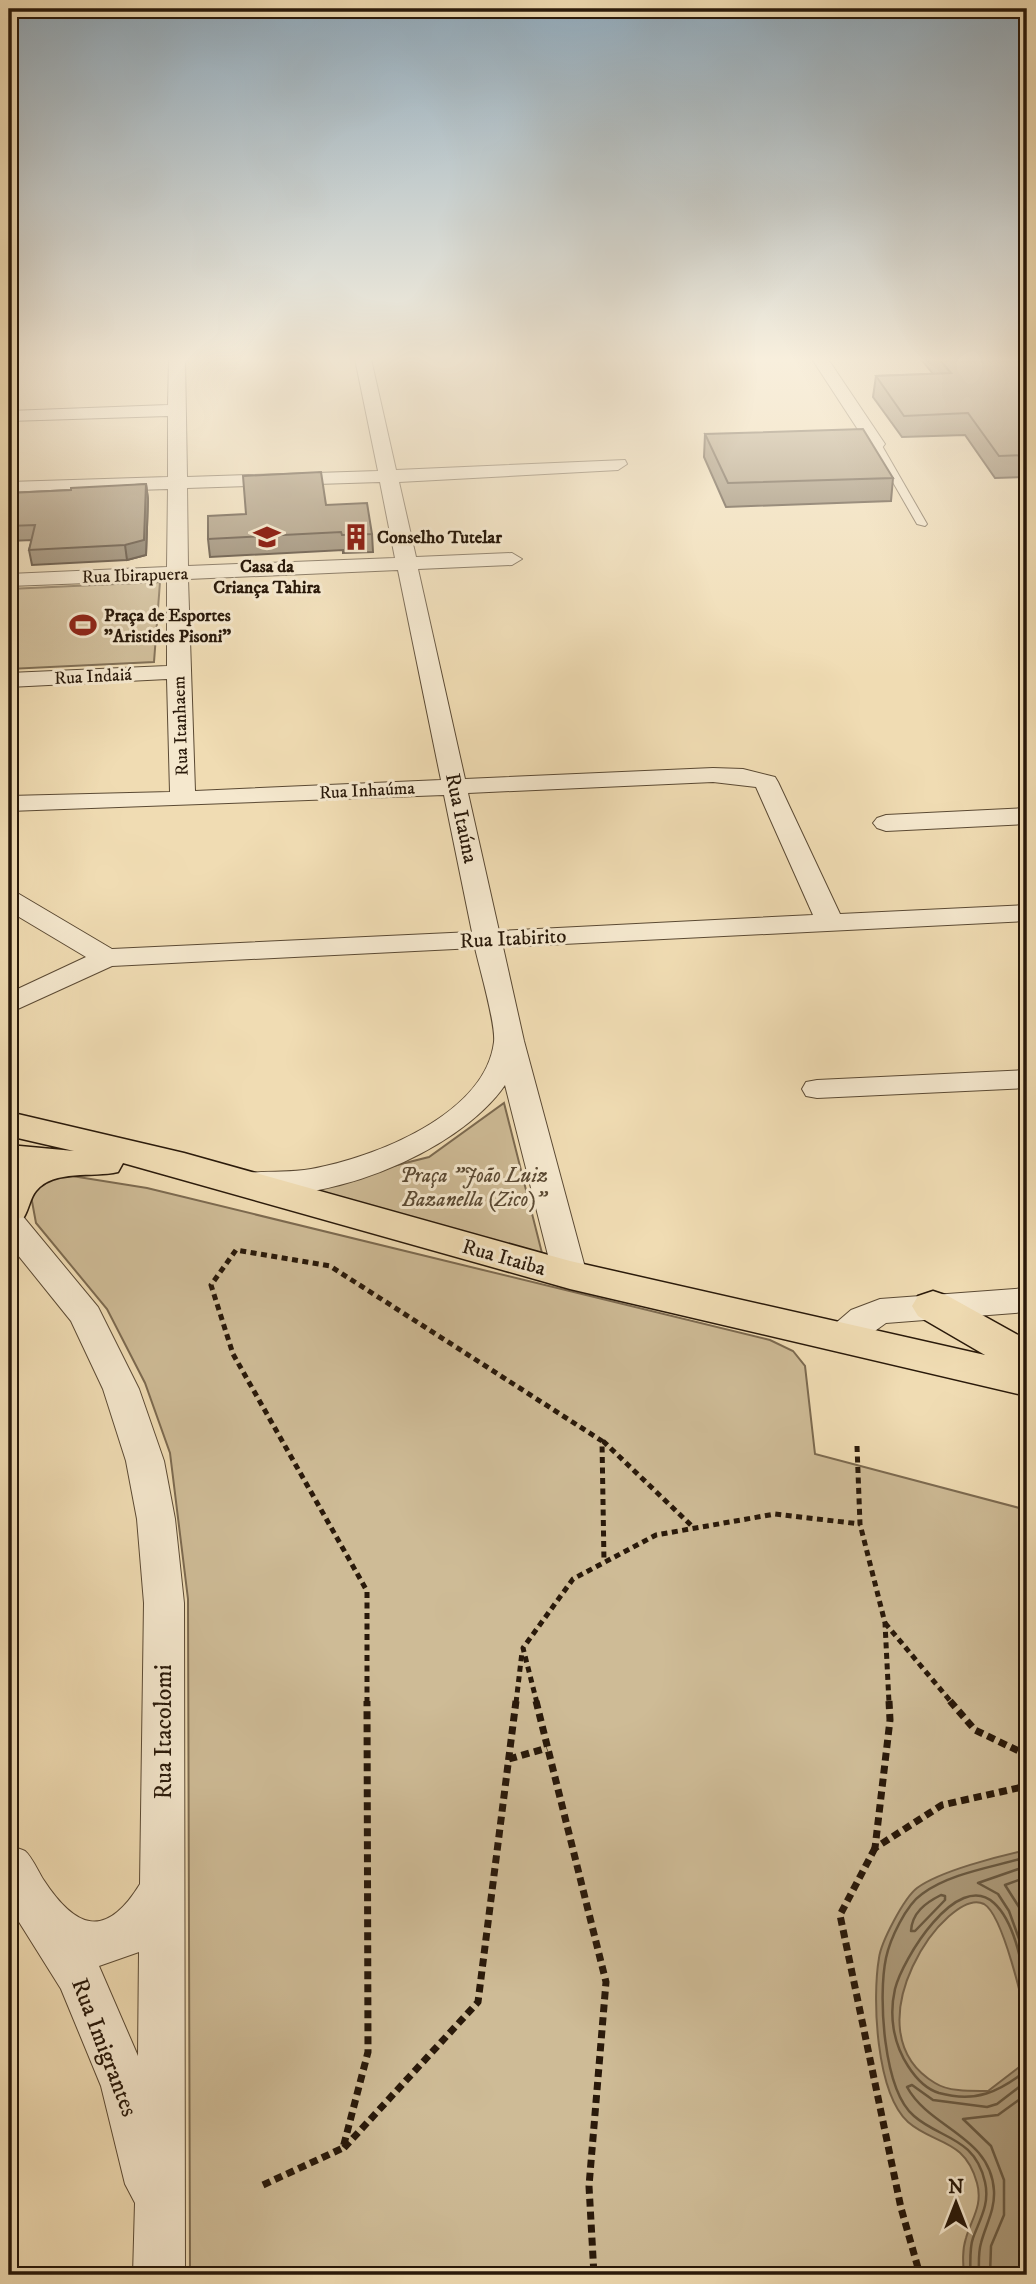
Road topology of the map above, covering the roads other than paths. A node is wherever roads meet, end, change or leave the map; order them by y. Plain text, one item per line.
1 (179, 466) edge
2 (387, 466) edge
3 (585, 466) edge
4 (888, 466) edge
5 (389, 475) junction
6 (179, 482) junction
7 (9, 488) edge
8 (922, 524) dead end
9 (512, 559) dead end
10 (407, 564) junction
11 (179, 574) junction
12 (9, 580) edge
13 (178, 672) junction
14 (9, 680) edge
15 (456, 786) junction
16 (183, 799) junction
17 (9, 804) edge
18 (1027, 816) edge
19 (886, 823) dead end
20 (9, 900) edge
21 (1027, 913) edge
22 (830, 922) junction
23 (488, 939) junction
24 (107, 958) junction
25 (9, 1004) edge
26 (509, 1041) junction
27 (1027, 1079) edge
28 (817, 1089) dead end
29 (9, 1124) edge
30 (9, 1157) edge
31 (170, 1162) junction
32 (72, 1164) junction
33 (242, 1184) junction
34 (11, 1215) edge
35 (570, 1275) junction
36 (1027, 1300) edge
37 (933, 1306) junction
38 (842, 1337) junction
39 (1027, 1359) edge
40 (1027, 1380) edge
41 (9, 1866) edge
42 (163, 1887) junction
43 (43, 1919) junction
44 (161, 2222) junction
45 (159, 2275) edge

1 - 6 street, Rua Itanhaem
2 - 5 street, Rua Itaúna
3 - 5 street
4 - 8 lane
5 - 6 street
5 - 10 street, Rua Itaúna
6 - 7 street
6 - 11 street, Rua Itanhaem
9 - 10 street, Rua Ibirapuera
10 - 11 street, Rua Ibirapuera
10 - 15 street, Rua Itaúna
11 - 12 street, Rua Ibirapuera
11 - 13 street, Rua Itanhaem
13 - 14 street, Rua Indaiá
13 - 16 street, Rua Itanhaem
15 - 16 street, Rua Inhaúma
15 - 22 street, Rua Inhaúma
15 - 23 street, Rua Itaúna
16 - 17 street, Rua Inhaúma
18 - 19 street
20 - 24 street
21 - 22 street, Rua Itabirito
22 - 23 street, Rua Itabirito
23 - 24 street, Rua Itabirito
23 - 26 street, Rua Itaúna
24 - 25 street, Rua Itabirito
26 - 33 street
26 - 35 street, Rua Itaúna
27 - 28 street
29 - 31 main road, Rua Itaiba
30 - 32 main road, Rua Itaiba
31 - 32 main road, Rua Itaiba
31 - 33 main road, Rua Itaiba
32 - 34 main road
33 - 35 main road, Rua Itaiba
34 - 42 street, Rua Itacolomi
35 - 38 main road, Rua Itaiba
36 - 37 street
37 - 38 street
37 - 39 main road
38 - 40 main road, Rua Itaiba
41 - 43 street, Rua Imigrantes
42 - 43 street, Rua Imigrantes
42 - 44 street, Rua Itacolomi
43 - 44 street, Rua Imigrantes
44 - 45 street, Rua Itacolomi

